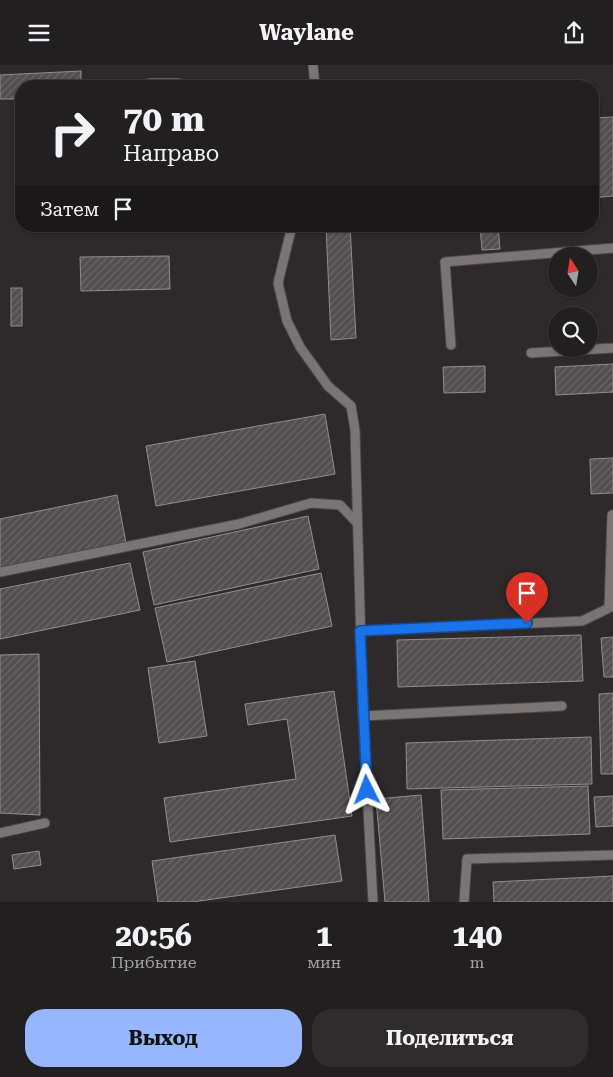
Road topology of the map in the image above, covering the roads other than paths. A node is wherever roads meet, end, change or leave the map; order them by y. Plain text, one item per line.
1 (313, 65) edge
2 (314, 80) edge
3 (291, 232) edge
4 (613, 248) edge
5 (451, 345) dead end
6 (613, 347) edge
7 (531, 353) dead end
8 (612, 515) edge
9 (357, 523) junction
10 (612, 559) edge
11 (0, 572) edge
12 (360, 631) junction
13 (562, 706) dead end
14 (362, 716) junction
15 (45, 823) dead end
16 (0, 833) edge
17 (613, 855) edge
18 (373, 902) edge
19 (464, 902) edge

1 - 2 lane
3 - 9 lane
4 - 5 lane
6 - 7 lane
8 - 10 lane
9 - 11 lane
9 - 12 lane
10 - 12 lane
12 - 14 lane
13 - 14 lane
14 - 18 lane
15 - 16 lane
17 - 19 lane

